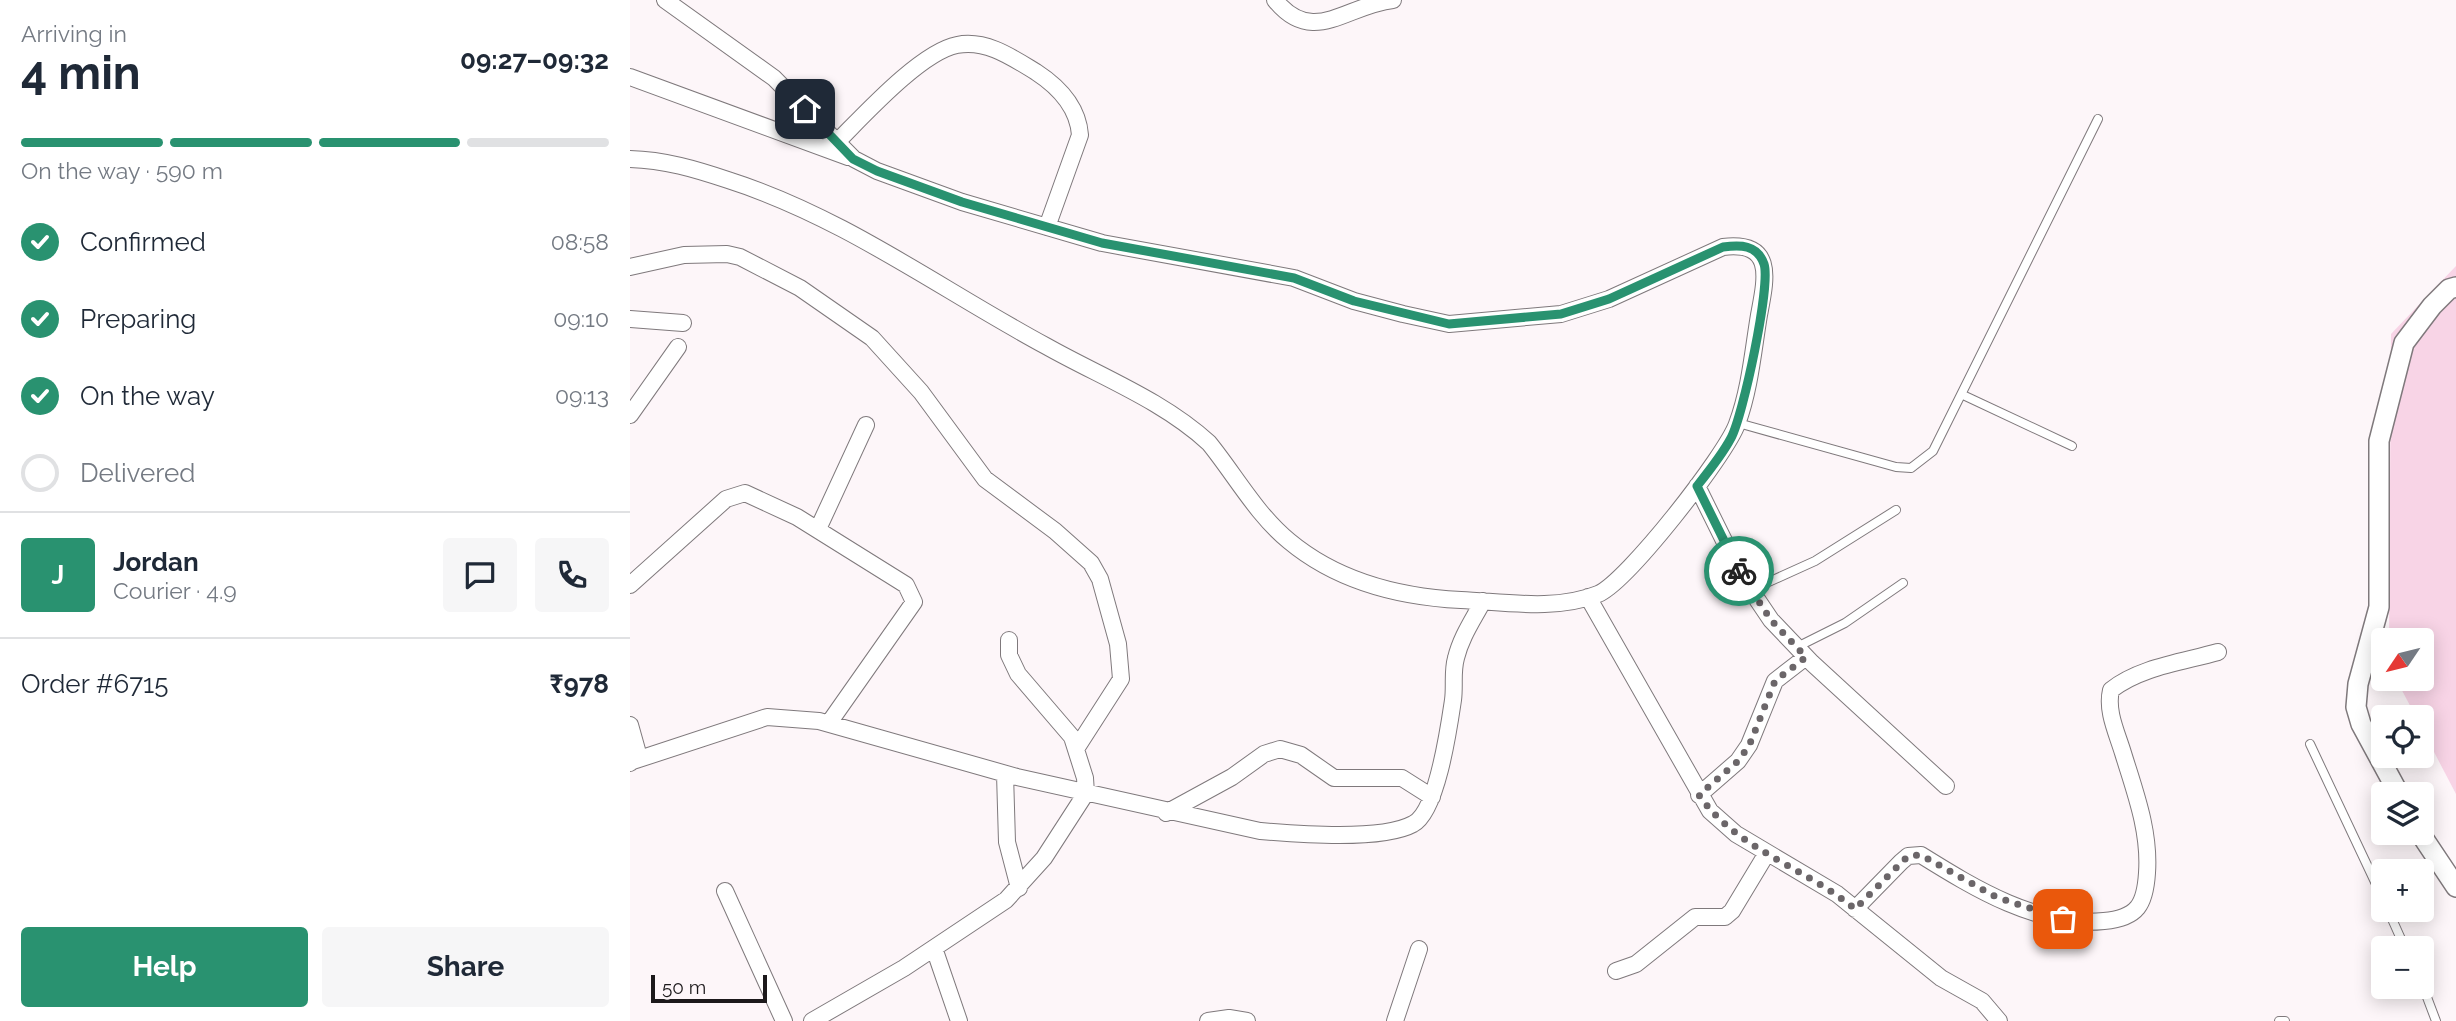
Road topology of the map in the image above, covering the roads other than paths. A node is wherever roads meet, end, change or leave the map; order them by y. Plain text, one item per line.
1 (665, 0) edge
2 (1275, 0) edge
3 (1393, 0) edge
4 (1288, 7) edge
5 (630, 77) edge
6 (2098, 119) dead end
7 (837, 142) junction
8 (630, 159) edge
9 (853, 159) junction
10 (1047, 227) junction
11 (630, 267) edge
12 (2456, 287) edge
13 (630, 319) edge
14 (683, 323) dead end
15 (678, 347) dead end
16 (1963, 395) junction
17 (630, 415) edge
18 (1738, 423) junction
19 (866, 425) dead end
20 (2071, 446) dead end
21 (1697, 486) junction
22 (1896, 510) dead end
23 (818, 529) junction
24 (1903, 583) dead end
25 (630, 584) edge
26 (1751, 590) junction
27 (1588, 597) junction
28 (1483, 601) junction
29 (1009, 640) dead end
30 (1801, 652) junction
31 (2218, 652) dead end
32 (829, 723) junction
33 (630, 725) edge
34 (2310, 744) dead end
35 (1076, 749) junction
36 (632, 762) edge
37 (1005, 774) junction
38 (2392, 782) edge
39 (1945, 786) dead end
40 (1086, 793) junction
41 (1699, 795) junction
42 (1432, 797) junction
43 (1166, 813) junction
44 (2428, 845) edge
45 (1768, 853) junction
46 (2371, 873) edge
47 (2456, 887) edge
48 (1019, 888) junction
49 (725, 891) dead end
50 (1855, 909) junction
51 (934, 948) junction
52 (1419, 948) dead end
53 (1616, 971) dead end
54 (2428, 999) edge
55 (784, 1021) edge
56 (812, 1021) edge
57 (959, 1021) edge
58 (1208, 1021) edge
59 (1247, 1021) edge
60 (1395, 1021) edge
61 (1999, 1021) edge
62 (2279, 1021) edge
63 (2285, 1021) edge
64 (2437, 1021) edge

1 - 7 street
2 - 4 street
3 - 4 street
5 - 9 street
6 - 16 lane
7 - 9 street
7 - 10 street
8 - 28 street
9 - 10 street
10 - 18 street
11 - 35 street
12 - 38 street
13 - 14 street
15 - 17 street
16 - 18 lane
16 - 20 lane
18 - 21 street
19 - 23 street
21 - 26 street
21 - 27 street
22 - 26 lane
23 - 25 street
23 - 32 street
24 - 30 lane
26 - 30 street
27 - 28 street
27 - 41 street
28 - 42 street
29 - 35 street
30 - 39 street
30 - 41 street
31 - 50 street
32 - 36 street
32 - 37 street
33 - 36 street
34 - 46 lane
35 - 40 street
37 - 40 street
37 - 48 street
40 - 43 street
40 - 48 street
41 - 45 street
42 - 43 street
42 - 43 street
44 - 47 street
45 - 50 street
45 - 53 street
48 - 51 street
49 - 55 street
50 - 61 street
51 - 56 street
51 - 57 street
52 - 60 street
54 - 64 lane
58 - 59 street
62 - 63 lane

